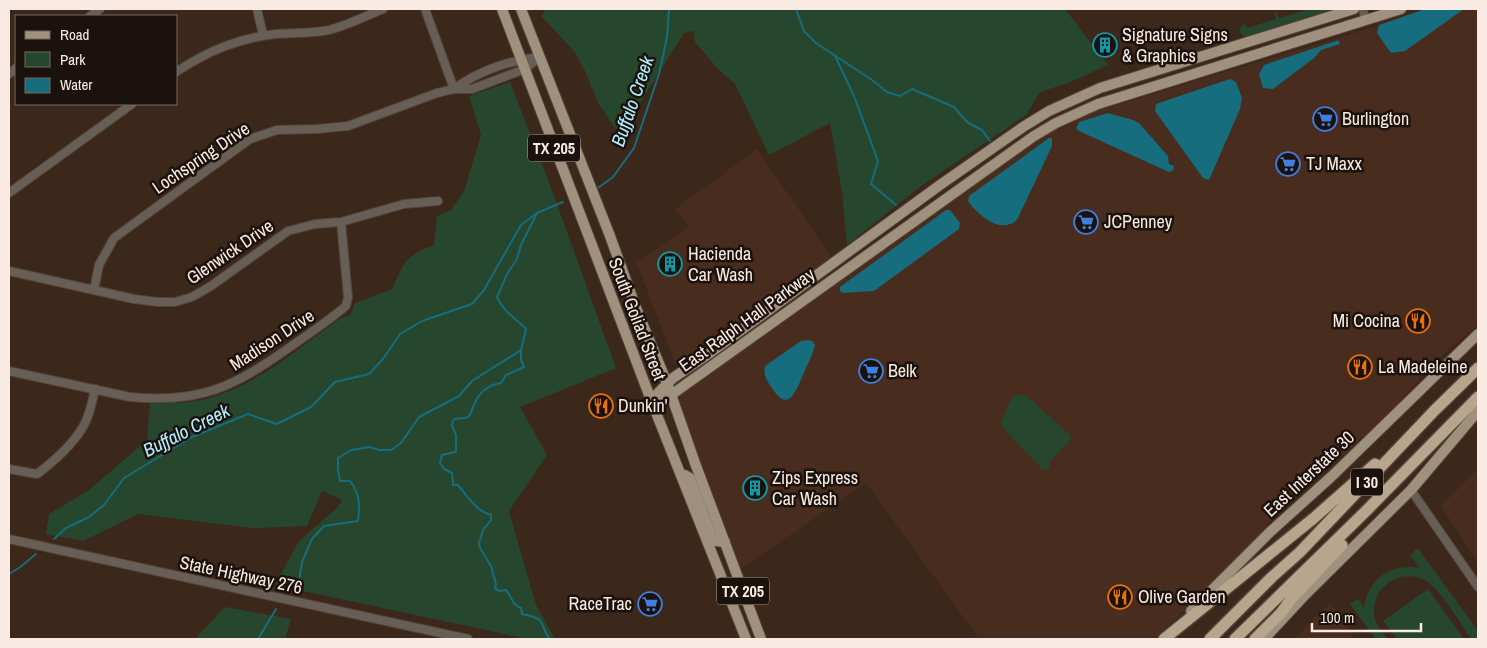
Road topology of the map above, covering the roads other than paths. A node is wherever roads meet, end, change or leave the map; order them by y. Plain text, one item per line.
1 (257, 9) edge
2 (383, 9) edge
3 (425, 9) edge
4 (502, 9) edge
5 (521, 9) edge
6 (1351, 9) edge
7 (1363, 9) edge
8 (1401, 9) edge
9 (1366, 20) junction
10 (1353, 24) junction
11 (263, 35) junction
12 (540, 57) junction
13 (523, 64) junction
14 (178, 71) edge
15 (454, 89) junction
16 (131, 105) edge
17 (1049, 111) junction
18 (1056, 123) junction
19 (940, 185) junction
20 (9, 193) edge
21 (949, 197) junction
22 (438, 201) dead end
23 (340, 222) junction
24 (9, 271) edge
25 (814, 277) junction
26 (821, 287) junction
27 (94, 290) junction
28 (772, 308) junction
29 (779, 317) junction
30 (1478, 334) edge
31 (1478, 368) edge
32 (9, 371) edge
33 (667, 383) junction
34 (95, 389) junction
35 (671, 395) junction
36 (1478, 397) edge
37 (651, 400) junction
38 (1434, 411) junction
39 (1478, 411) edge
40 (9, 469) edge
41 (681, 475) junction
42 (1411, 490) junction
43 (1367, 510) junction
44 (9, 539) edge
45 (725, 542) junction
46 (1478, 587) edge
47 (468, 639) edge
48 (745, 639) edge
49 (761, 639) edge
50 (1163, 639) edge
51 (1210, 639) edge
52 (1235, 639) edge
53 (1255, 639) edge
54 (1264, 639) edge

1 - 11 street
2 - 11 street
3 - 15 street
4 - 13 main road, South Goliad Street / TX 205
5 - 12 main road, South Goliad Street / TX 205
6 - 10 street
6 - 17 main road, East Ralph Hall Parkway
7 - 9 street
8 - 9 main road, East Ralph Hall Parkway
9 - 10 main road, East Ralph Hall Parkway
10 - 18 main road, East Ralph Hall Parkway
11 - 14 street
12 - 13 street, Lochspring Drive
12 - 33 main road, South Goliad Street / TX 205
13 - 15 street, Lochspring Drive
13 - 37 main road, South Goliad Street / TX 205
15 - 27 street, Lochspring Drive
16 - 20 street
17 - 18 main road
17 - 19 main road, East Ralph Hall Parkway
18 - 21 main road, East Ralph Hall Parkway
19 - 21 main road
19 - 25 main road, East Ralph Hall Parkway
21 - 26 main road, East Ralph Hall Parkway
22 - 23 street, Glenwick Drive
23 - 27 street, Glenwick Drive
23 - 34 street, Madison Drive
24 - 27 street, Glenwick Drive
25 - 26 main road
25 - 28 main road, East Ralph Hall Parkway
26 - 29 main road, East Ralph Hall Parkway
28 - 29 main road
28 - 33 main road, East Ralph Hall Parkway
29 - 35 main road, East Ralph Hall Parkway
30 - 50 main road, East Interstate 30
31 - 38 highway, I 30
32 - 34 street, Madison Drive
33 - 35 main road, South Goliad Street / TX 205
33 - 37 main road, East Ralph Hall Parkway
34 - 40 street
35 - 37 main road, East Ralph Hall Parkway
35 - 45 main road, South Goliad Street / TX 205
36 - 43 highway, I 30
37 - 41 main road, South Goliad Street / TX 205
38 - 50 highway
38 - 51 highway, I 30
39 - 42 main road
41 - 45 main road
41 - 48 main road, South Goliad Street / TX 205
42 - 46 street
42 - 54 main road
43 - 52 highway, I 30
43 - 53 highway
44 - 47 street, State Highway 276
45 - 49 main road, South Goliad Street / TX 205

